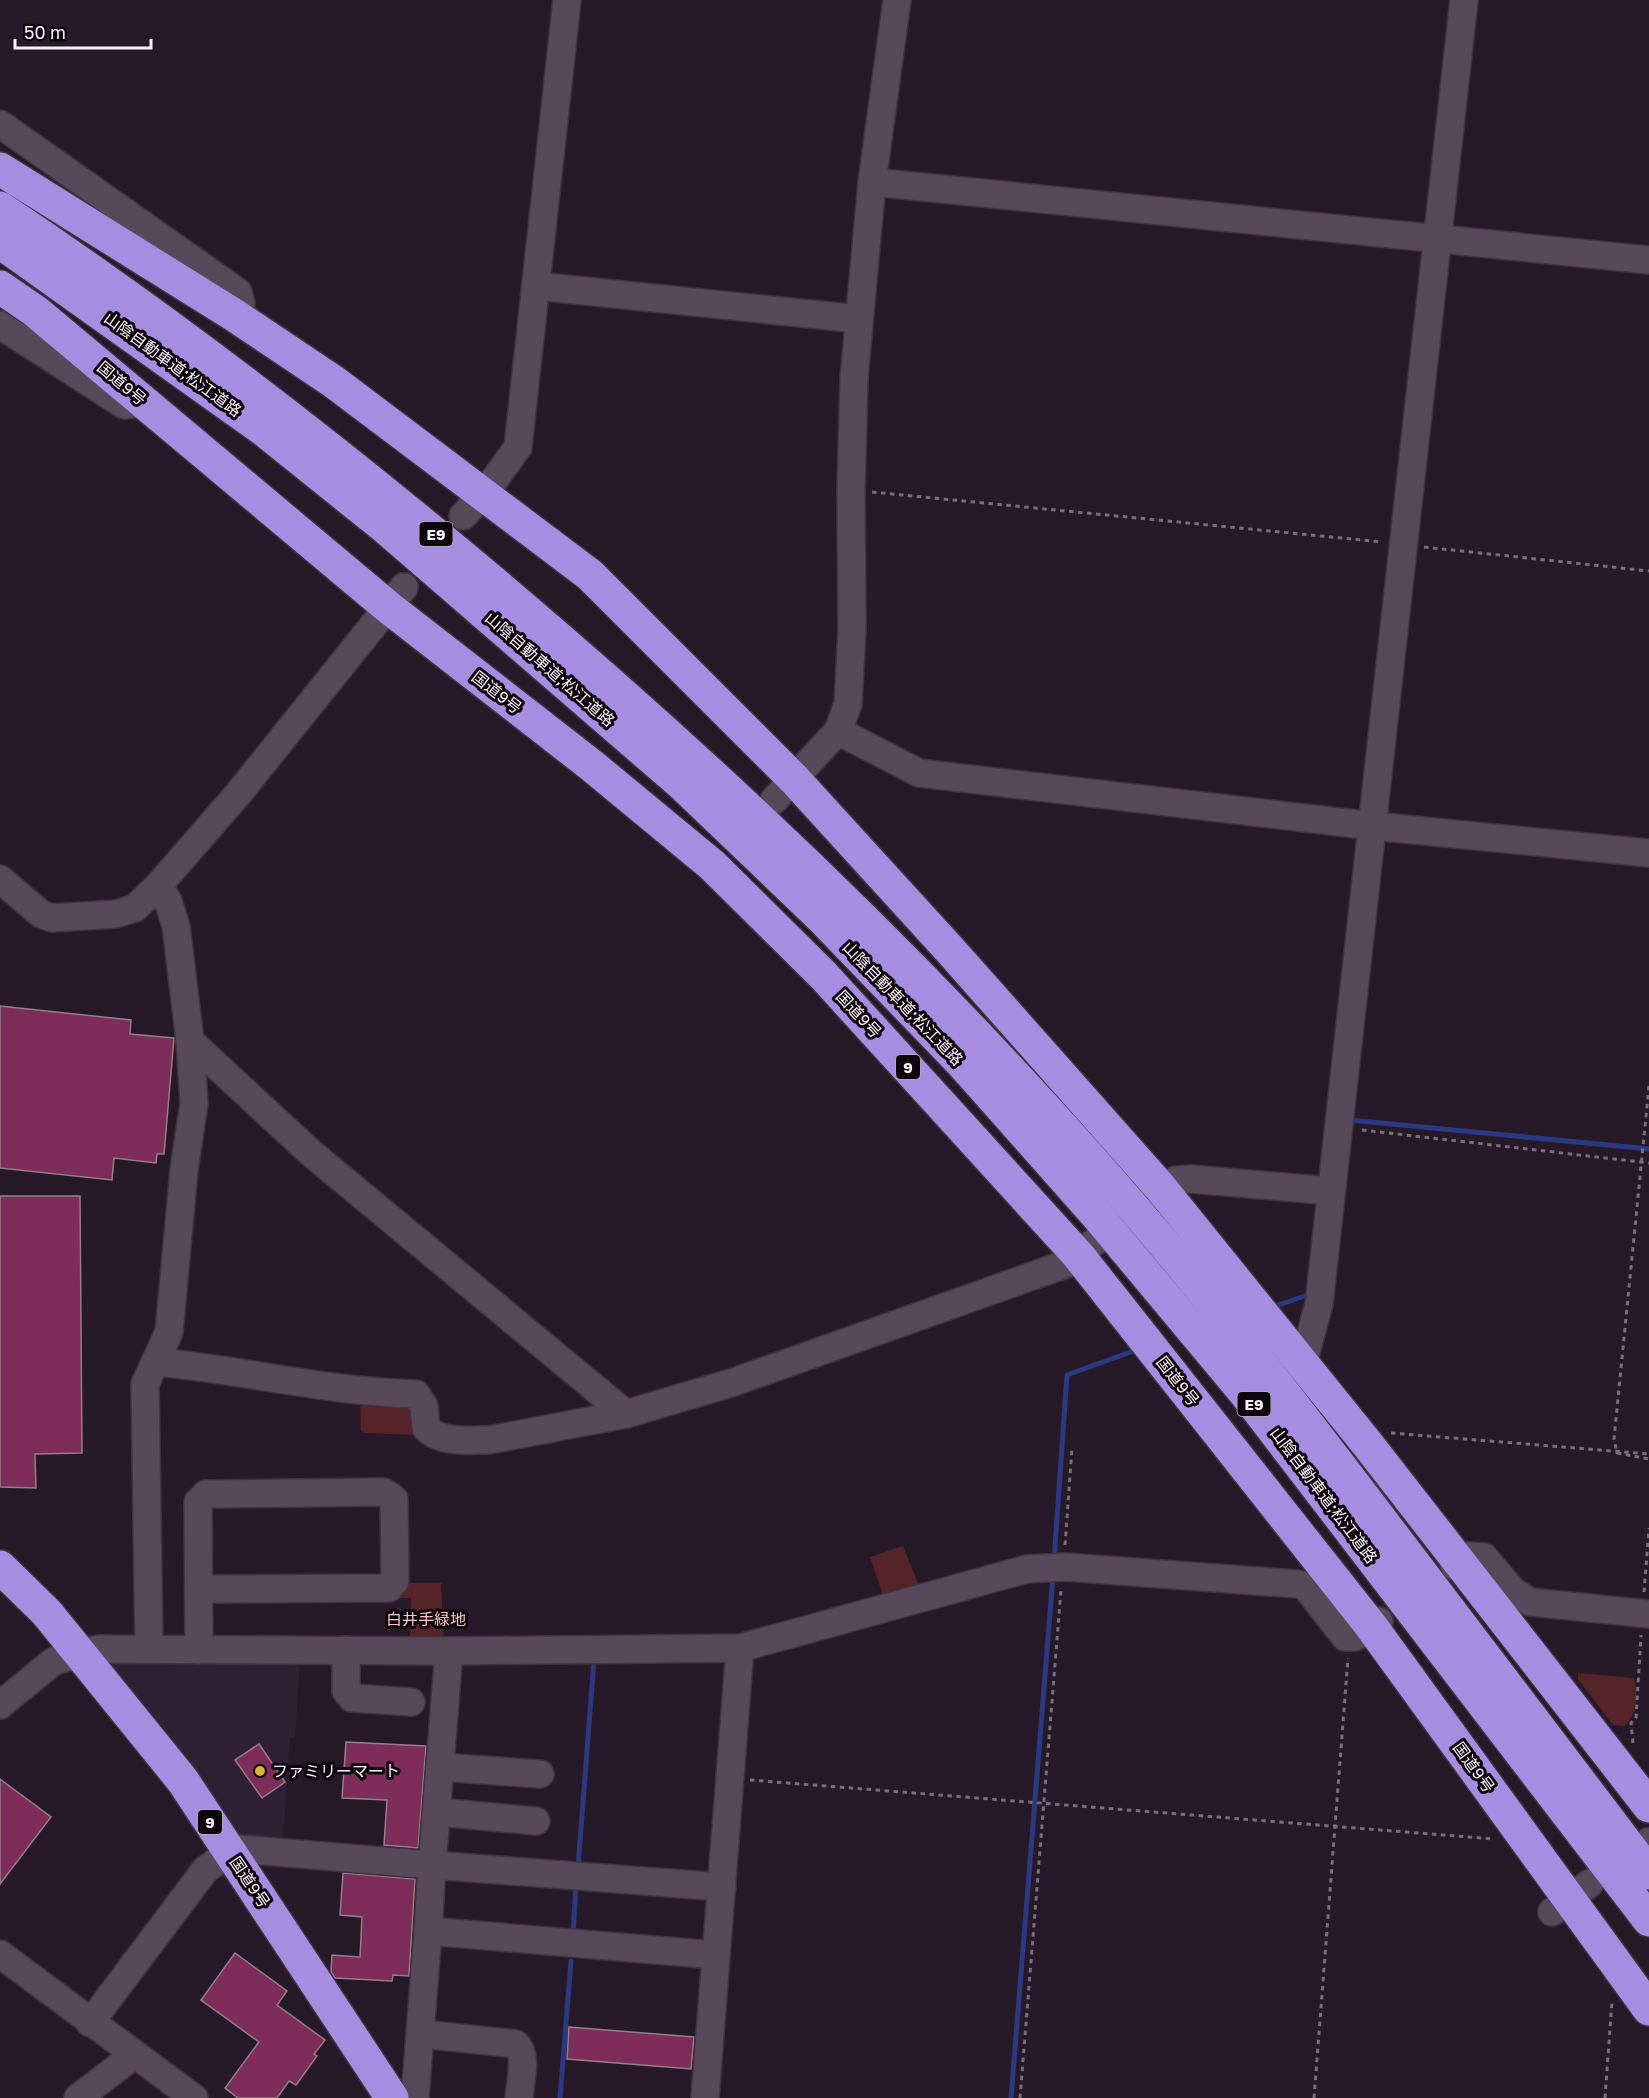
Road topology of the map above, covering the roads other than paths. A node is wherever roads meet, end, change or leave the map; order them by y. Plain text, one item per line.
1 (567, 0) edge
2 (897, 0) edge
3 (1464, 0) edge
4 (0, 124) edge
5 (0, 169) edge
6 (872, 182) junction
7 (0, 208) edge
8 (1436, 237) junction
9 (0, 242) edge
10 (1649, 260) edge
11 (536, 286) junction
12 (0, 287) edge
13 (234, 315) junction
14 (859, 319) junction
15 (0, 325) edge
16 (147, 403) junction
17 (474, 505) junction
18 (396, 597) junction
19 (838, 731) junction
20 (784, 790) junction
21 (1373, 826) junction
22 (1649, 854) edge
23 (0, 879) edge
24 (158, 886) junction
25 (190, 1041) junction
26 (1155, 1191) junction
27 (1331, 1191) junction
28 (1088, 1247) junction
29 (156, 1362) junction
30 (1303, 1363) junction
31 (626, 1414) junction
32 (1457, 1564) junction
33 (0, 1567) edge
34 (199, 1589) junction
35 (1646, 1614) edge
36 (1367, 1629) junction
37 (740, 1648) junction
38 (149, 1649) junction
39 (199, 1650) junction
40 (346, 1650) junction
41 (449, 1651) junction
42 (81, 1655) junction
43 (411, 1702) dead end
44 (0, 1705) edge
45 (1499, 1724) junction
46 (440, 1767) junction
47 (540, 1774) dead end
48 (1649, 1806) edge
49 (437, 1812) junction
50 (536, 1821) dead end
51 (230, 1852) junction
52 (1649, 1855) edge
53 (432, 1865) junction
54 (722, 1887) junction
55 (1649, 1920) edge
56 (428, 1931) junction
57 (1649, 1941) edge
58 (0, 1954) edge
59 (715, 1954) junction
60 (1649, 2009) edge
61 (90, 2023) junction
62 (422, 2034) junction
63 (134, 2055) junction
64 (78, 2098) edge
65 (194, 2098) edge
66 (392, 2098) edge
67 (415, 2098) edge
68 (519, 2098) edge
69 (705, 2098) edge

1 - 11 street
2 - 6 street
3 - 8 street
4 - 13 street
5 - 13 highway
6 - 8 street
6 - 14 street
7 - 52 highway, 山陰自動車道;松江道路 / E9
8 - 10 street
8 - 21 street
9 - 45 highway, 山陰自動車道;松江道路 / E9
11 - 14 street
11 - 17 street
12 - 16 highway, 国道9号 / 9
13 - 17 highway
14 - 19 street
15 - 16 street
16 - 18 highway, 国道9号 / 9
17 - 20 highway
18 - 24 street
18 - 28 highway, 国道9号 / 9
19 - 20 street
19 - 21 street
20 - 26 highway
21 - 22 street
21 - 27 street
23 - 24 street
24 - 25 street
25 - 29 street
25 - 31 street
26 - 27 street
26 - 30 highway
27 - 30 street
28 - 31 street
28 - 36 highway, 国道9号 / 9
29 - 31 street
29 - 38 street
30 - 32 highway
32 - 35 street
32 - 48 highway
33 - 42 highway, 国道9号 / 9
34 - 34 street
34 - 39 street
36 - 37 street
36 - 60 highway, 国道9号 / 9
37 - 41 street
37 - 54 street
38 - 39 street
38 - 42 street
39 - 40 street
40 - 41 street
40 - 43 street
41 - 46 street
42 - 44 street
42 - 51 highway, 国道9号 / 9
45 - 55 highway, 山陰自動車道;松江道路 / E9
45 - 57 highway
46 - 47 street
46 - 49 street
49 - 50 street
49 - 53 street
51 - 53 street
51 - 61 street
51 - 66 highway, 国道9号 / 9
53 - 54 street
53 - 56 street
54 - 59 street
56 - 59 street
56 - 62 street
58 - 61 street
59 - 69 street
61 - 63 street
62 - 67 street
62 - 68 street
63 - 64 street
63 - 65 street

